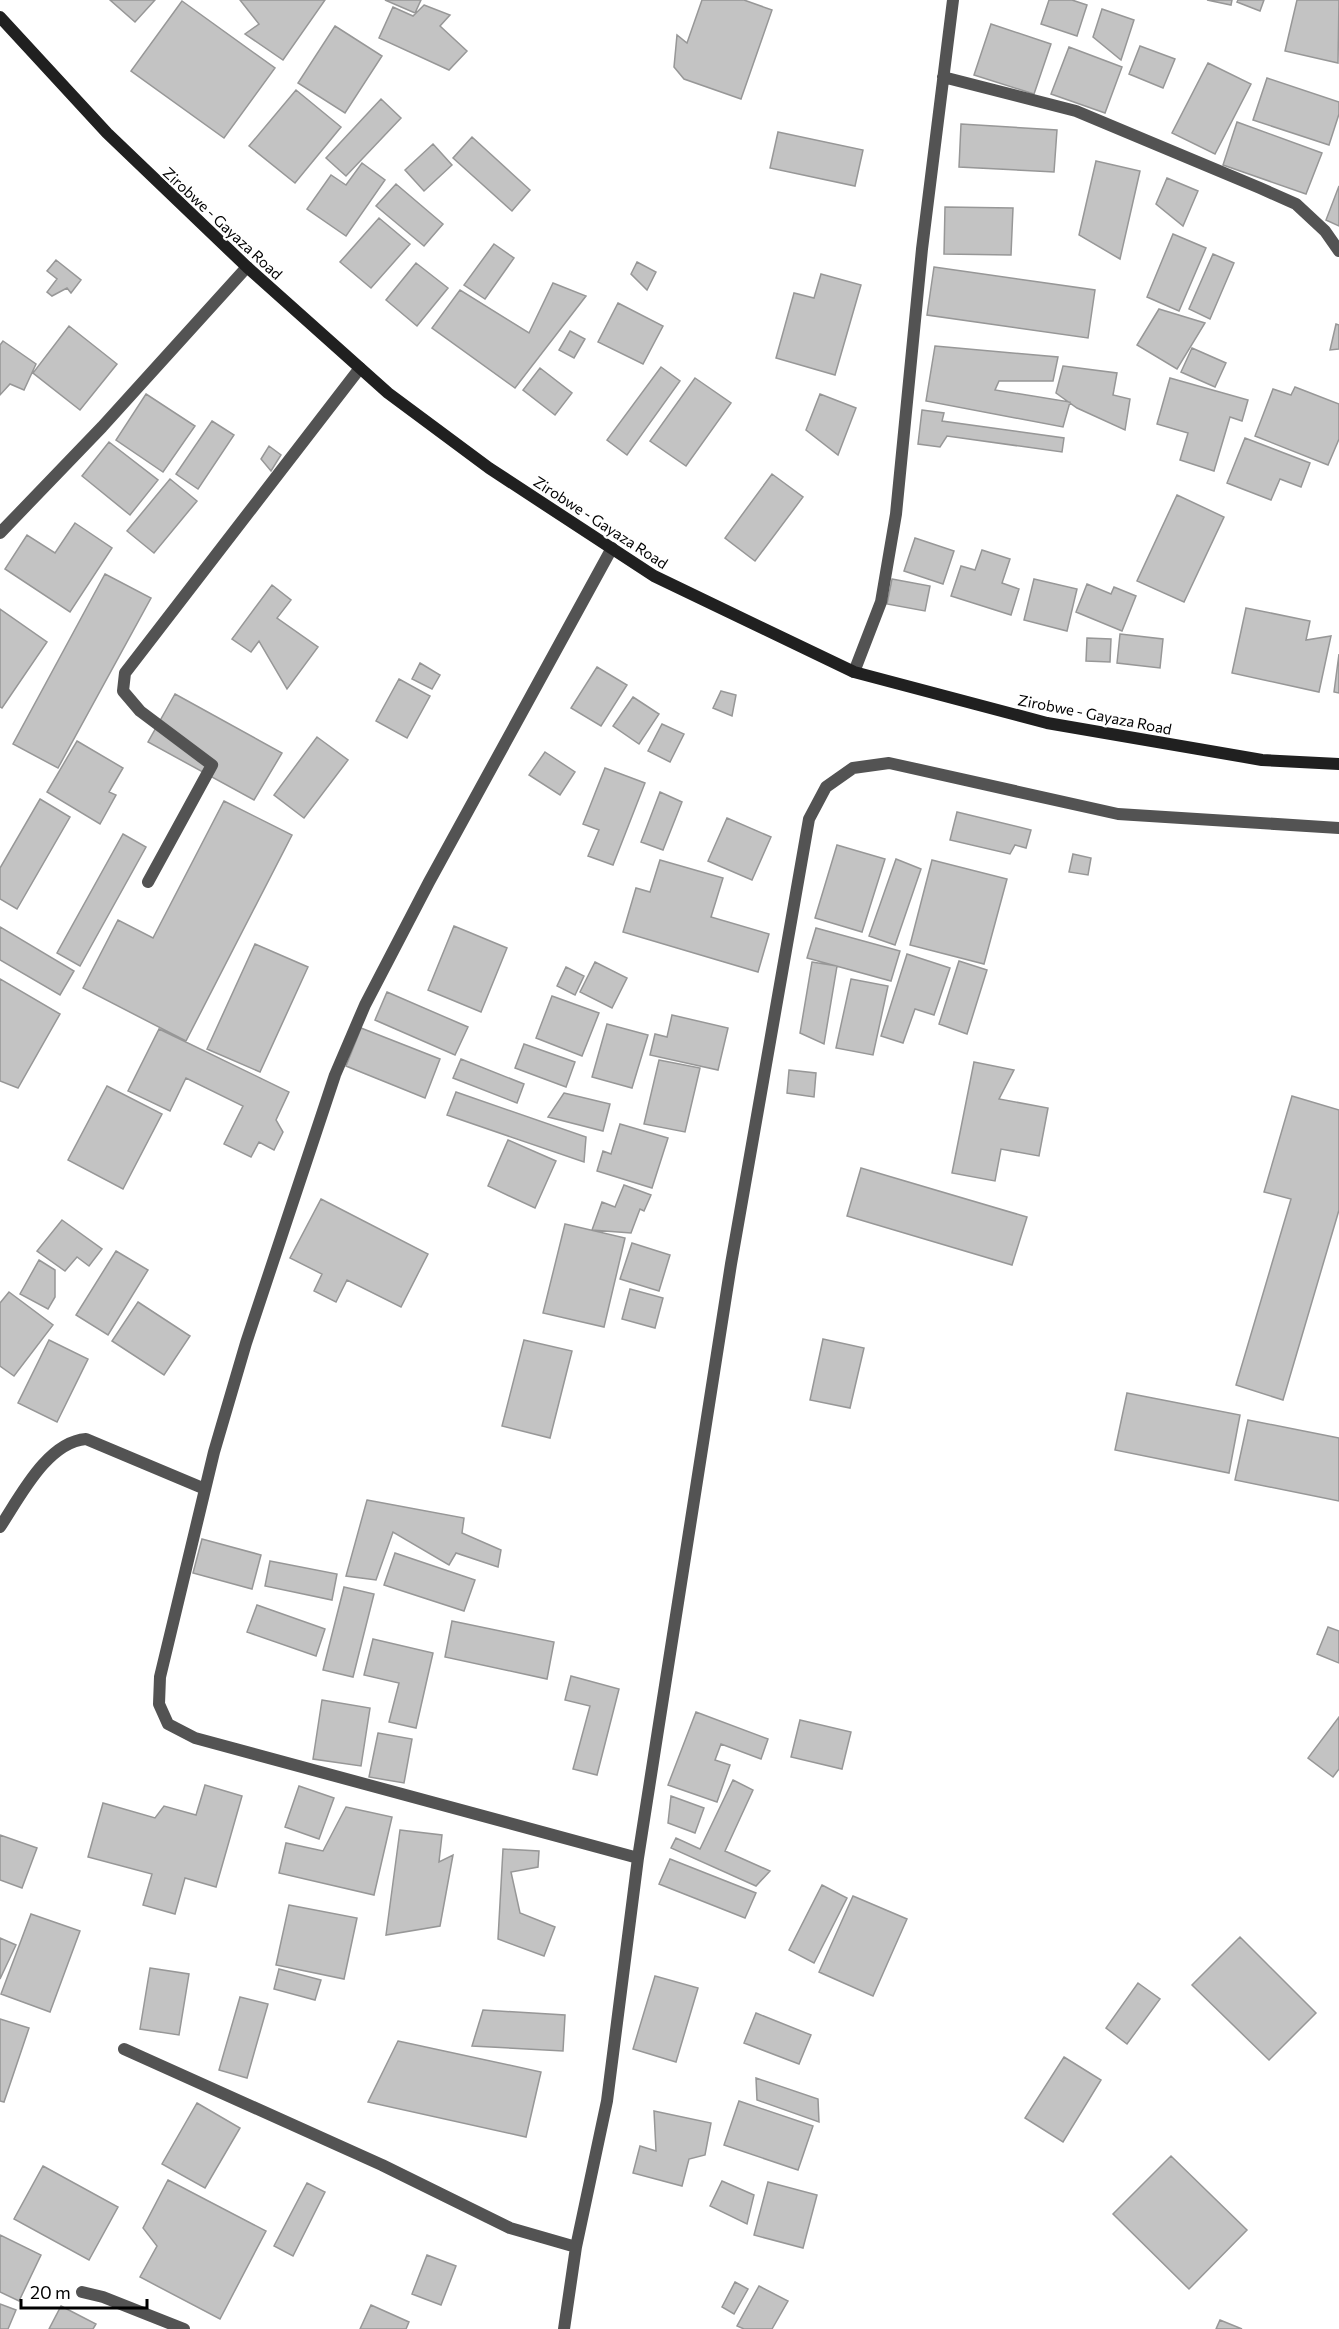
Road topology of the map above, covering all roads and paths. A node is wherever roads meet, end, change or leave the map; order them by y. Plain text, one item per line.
1 (953, 0) edge
2 (0, 17) edge
3 (943, 77) junction
4 (1339, 251) edge
5 (247, 267) junction
6 (360, 368) junction
7 (0, 533) edge
8 (612, 548) junction
9 (854, 672) junction
10 (1339, 764) edge
11 (1339, 828) edge
12 (148, 882) dead end
13 (205, 1489) junction
14 (0, 1527) edge
15 (638, 1858) junction
16 (124, 2049) dead end
17 (576, 2247) junction
18 (82, 2292) dead end
19 (184, 2329) edge
20 (564, 2329) edge

1 - 3 street
2 - 5 street, Zirobwe - Gayaza Road
3 - 4 street
3 - 9 street
5 - 6 street, Zirobwe - Gayaza Road
5 - 7 street
6 - 8 street, Zirobwe - Gayaza Road
6 - 12 street
8 - 9 street, Zirobwe - Gayaza Road
8 - 13 street
9 - 10 street, Zirobwe - Gayaza Road
11 - 15 street
13 - 14 street
13 - 15 street
15 - 17 street
16 - 17 street
17 - 20 street
18 - 19 street

